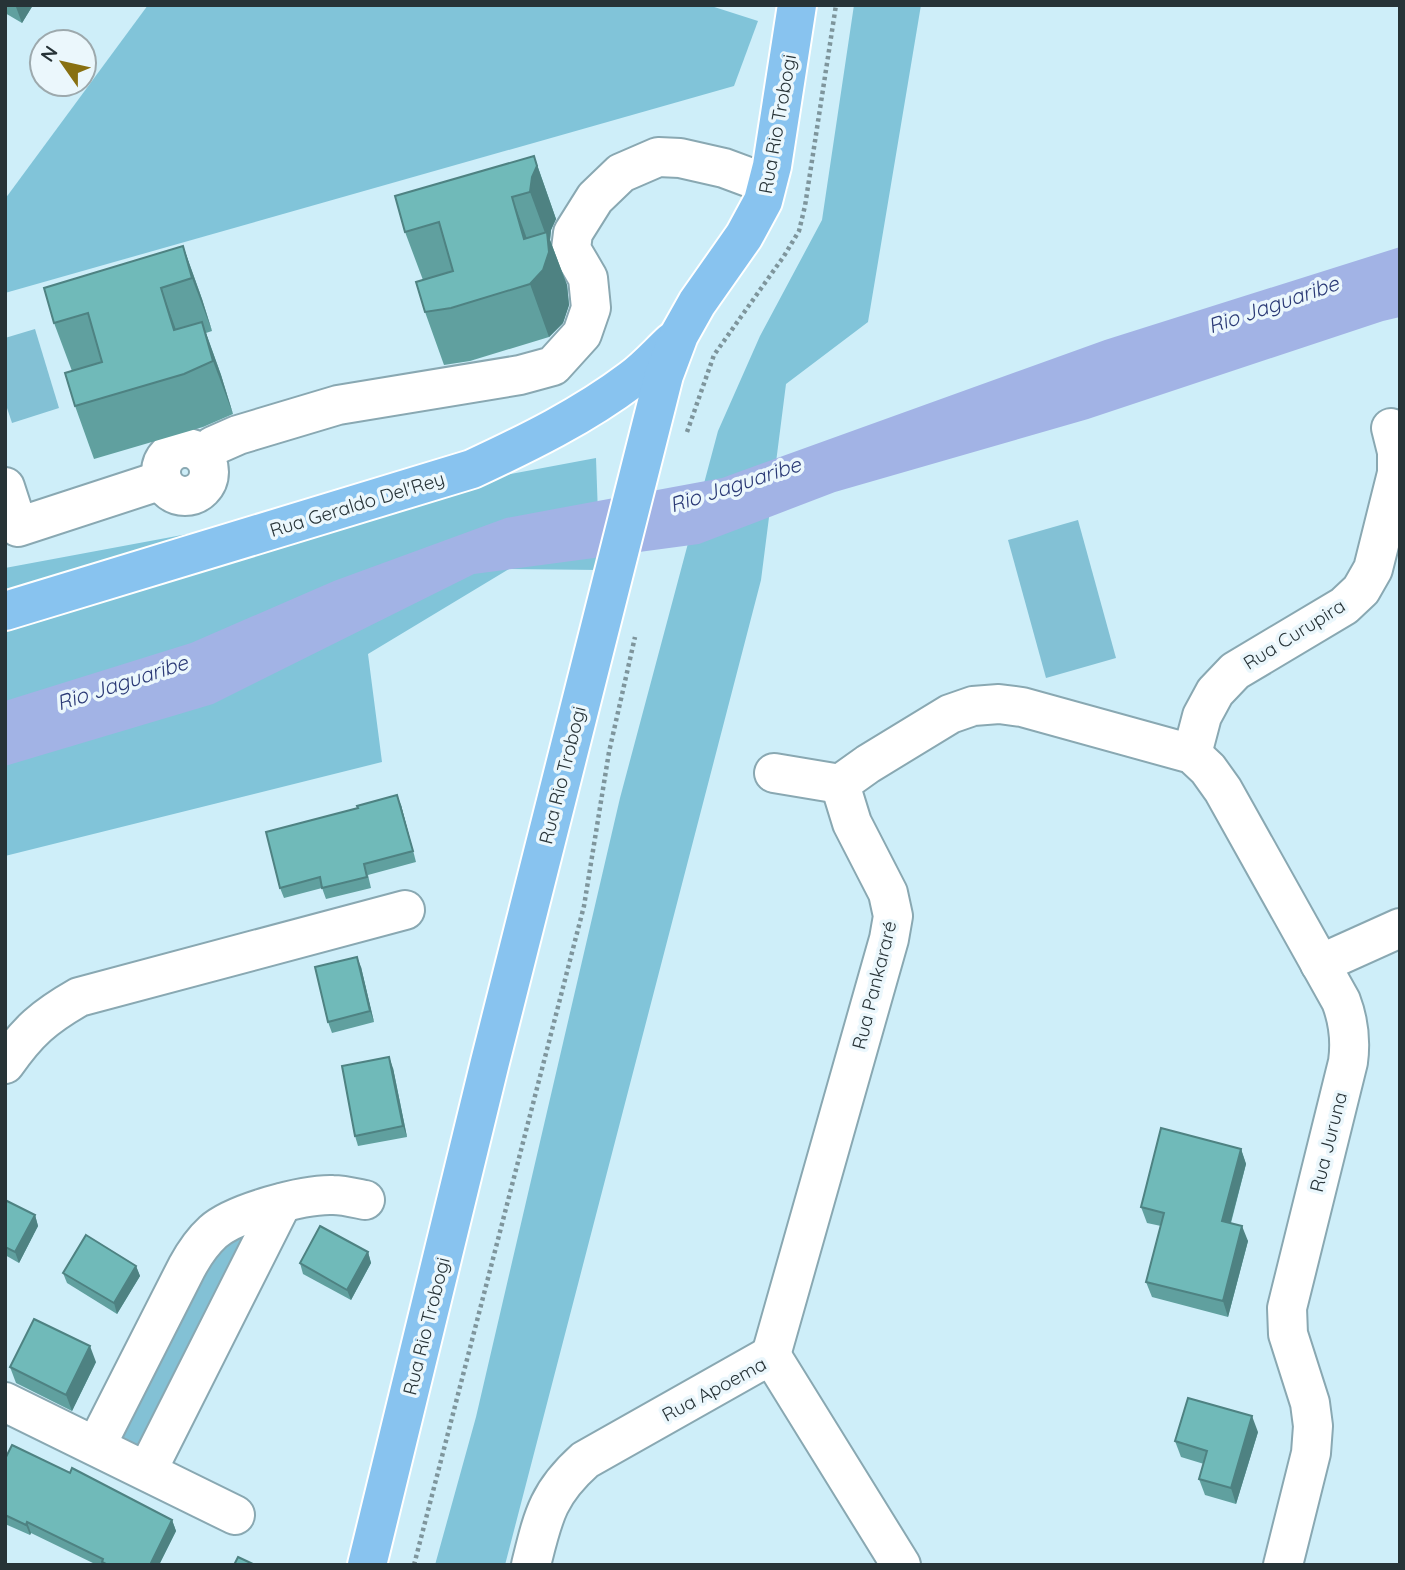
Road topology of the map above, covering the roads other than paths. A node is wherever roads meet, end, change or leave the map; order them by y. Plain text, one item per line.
1 (797, 5) edge
2 (767, 184) junction
3 (679, 335) junction
4 (1391, 428) dead end
5 (5, 487) edge
6 (5, 611) edge
7 (1192, 754) junction
8 (774, 773) dead end
9 (840, 784) junction
10 (405, 910) dead end
11 (1400, 928) edge
12 (1320, 964) junction
13 (5, 1064) edge
14 (365, 1200) dead end
15 (282, 1203) junction
16 (771, 1355) junction
17 (5, 1402) edge
18 (96, 1446) junction
19 (393, 1461) junction
20 (147, 1471) junction
21 (235, 1515) dead end
22 (343, 1565) edge
23 (367, 1565) edge
24 (531, 1565) edge
25 (901, 1565) edge
26 (1283, 1565) edge

1 - 2 main road, Rua Rio Trobogi
2 - 3 main road, Rua Rio Trobogi
2 - 5 street
3 - 6 main road, Rua Geraldo Del'Rey
3 - 19 main road, Rua Rio Trobogi
4 - 7 street, Rua Curupira
7 - 9 street
7 - 12 street, Rua Juruna
8 - 9 street
9 - 16 street, Rua Pankararé
10 - 13 street
11 - 12 street
12 - 26 street, Rua Juruna
14 - 15 street
15 - 18 street
15 - 20 street
16 - 24 street, Rua Apoema
16 - 25 street, Rua Apoema
17 - 18 street
18 - 20 street
19 - 22 main road
19 - 23 main road, Rua Rio Trobogi
20 - 21 street

